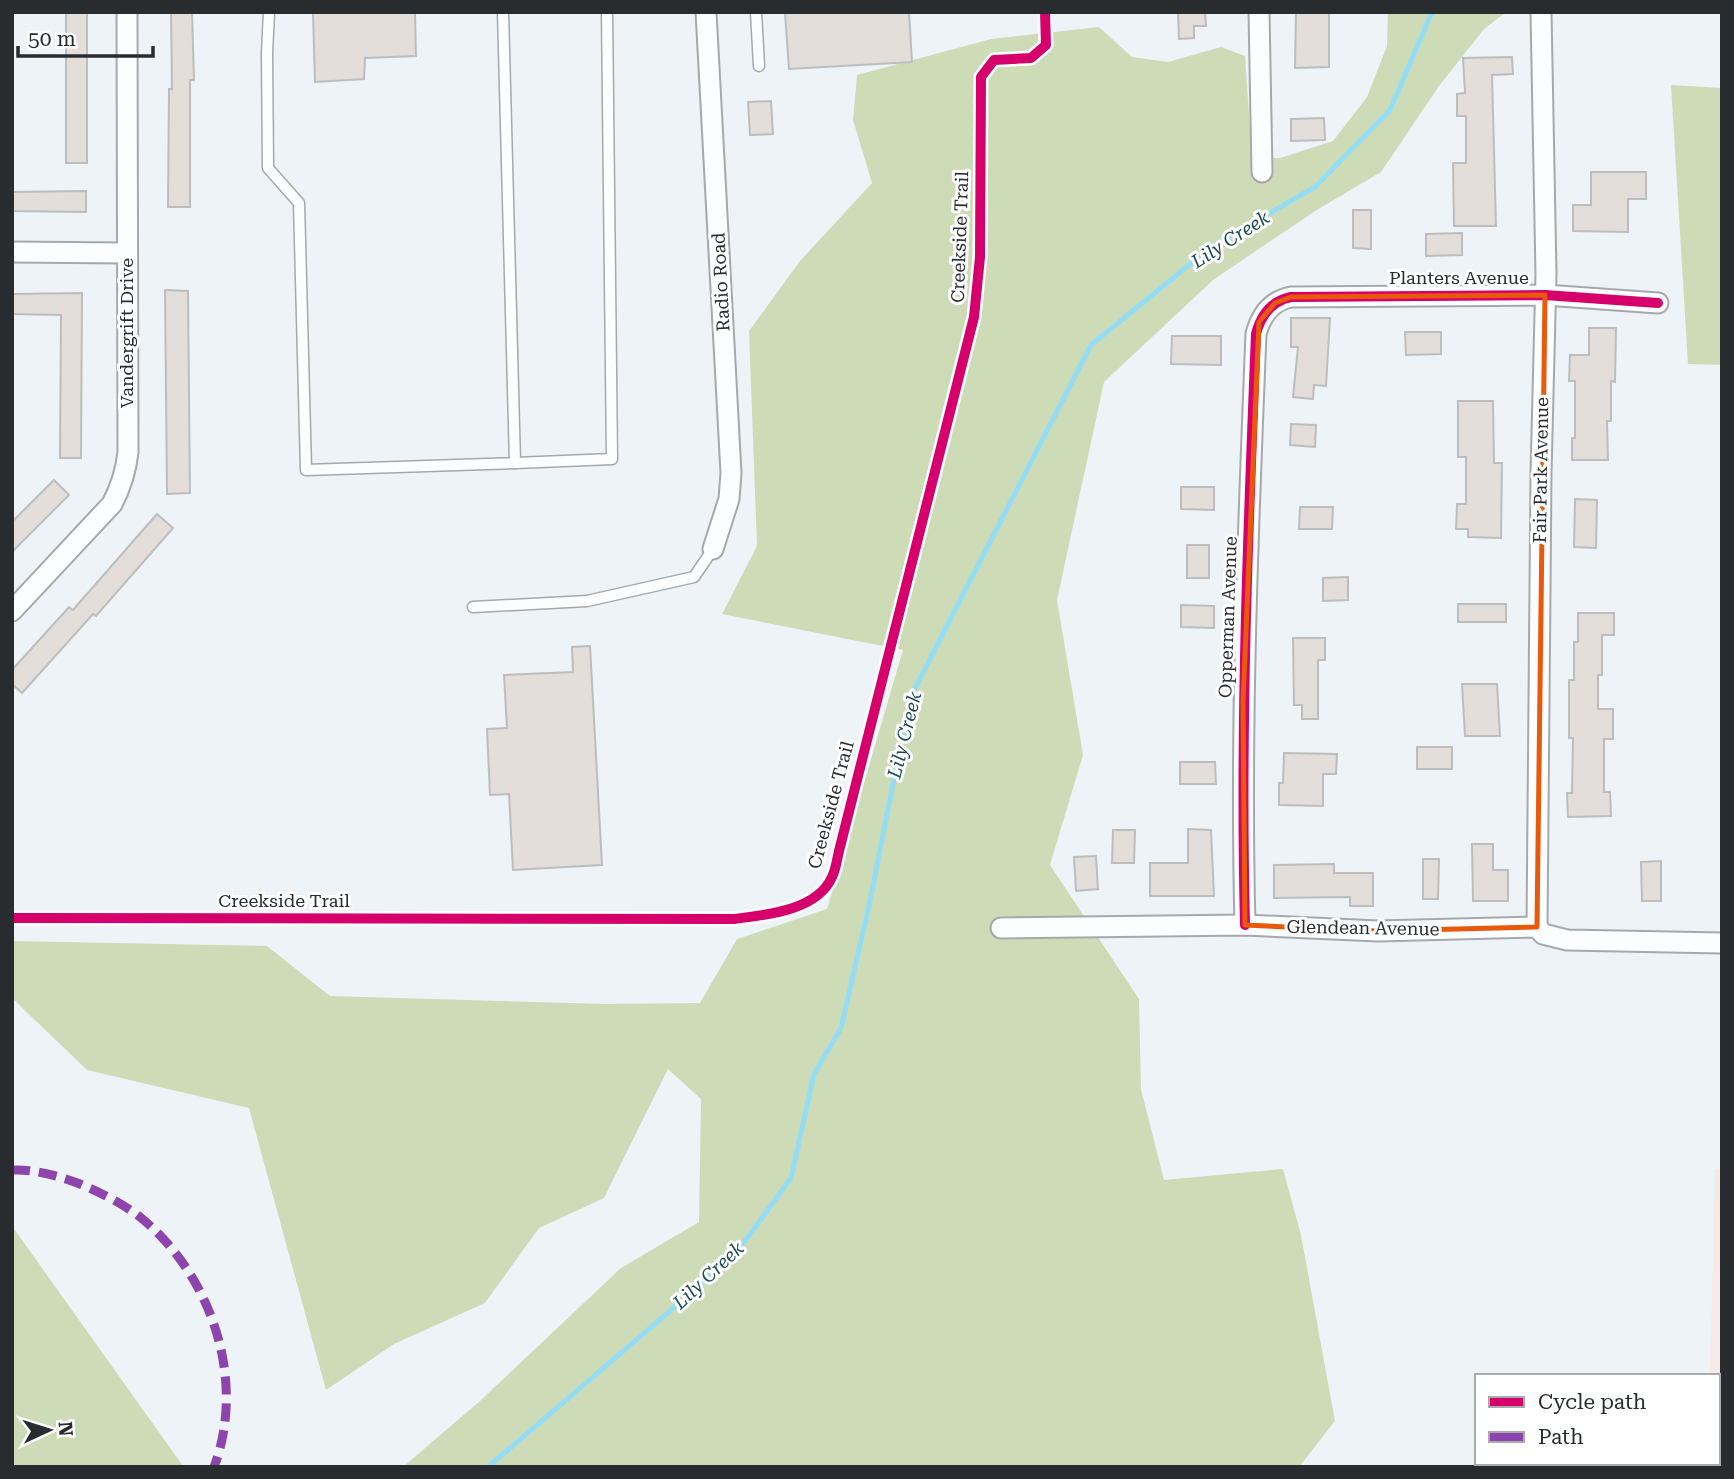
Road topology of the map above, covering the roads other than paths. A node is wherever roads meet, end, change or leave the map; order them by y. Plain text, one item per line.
1 (127, 12) edge
2 (269, 12) edge
3 (503, 12) edge
4 (607, 12) edge
5 (706, 12) edge
6 (756, 12) edge
7 (1259, 12) edge
8 (1541, 12) edge
9 (759, 66) dead end
10 (1262, 173) dead end
11 (12, 252) edge
12 (127, 253) junction
13 (1545, 295) junction
14 (1658, 303) dead end
15 (1265, 312) joint
16 (515, 463) junction
17 (713, 549) joint
18 (473, 607) dead end
19 (12, 611) edge
20 (1245, 925) junction
21 (1537, 927) junction
22 (1001, 928) dead end
23 (1722, 943) edge

1 - 12 street, Vandergrift Drive
2 - 16 lane
3 - 16 lane
4 - 16 lane
5 - 17 street, Radio Road
6 - 9 lane
7 - 10 street
8 - 13 street, Fair Park Avenue
11 - 12 street
12 - 19 street, Vandergrift Drive
13 - 14 street, Planters Avenue
13 - 15 street, Planters Avenue
13 - 21 street, Fair Park Avenue
15 - 20 street, Opperman Avenue
17 - 18 lane
20 - 21 street, Glendean Avenue
20 - 22 street, Glendean Avenue
21 - 23 street, Glendean Avenue

